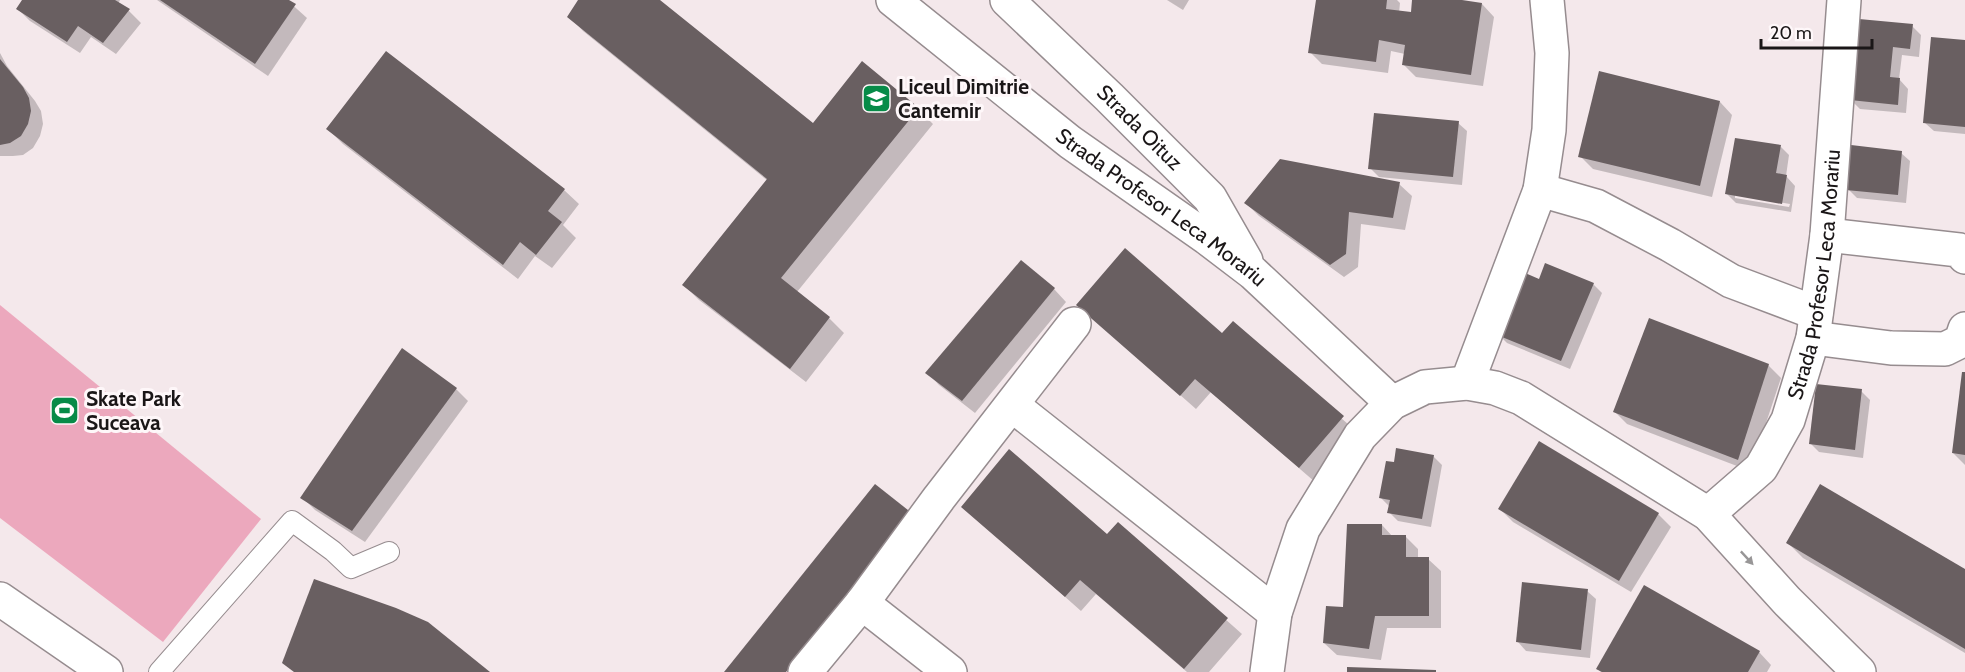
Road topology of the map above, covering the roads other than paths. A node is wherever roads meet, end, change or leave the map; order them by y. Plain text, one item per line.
1 (893, 0) edge
2 (1007, 0) edge
3 (1547, 0) edge
4 (1844, 0) edge
5 (1540, 190) junction
6 (1827, 235) junction
7 (1965, 257) edge
8 (1253, 273) junction
9 (1074, 324) dead end
10 (1815, 326) junction
11 (1965, 329) edge
12 (1467, 383) junction
13 (1392, 403) junction
14 (1012, 405) junction
15 (1708, 514) junction
16 (389, 552) dead end
17 (0, 599) edge
18 (862, 603) junction
19 (1275, 613) junction
20 (106, 672) edge
21 (159, 672) edge
22 (805, 672) edge
23 (950, 672) edge
24 (1267, 672) edge
25 (1858, 672) edge

1 - 8 street, Strada Profesor Leca Morariu
2 - 8 street, Strada Oituz
3 - 5 street
4 - 6 street, Strada Profesor Leca Morariu
5 - 10 street
5 - 12 street
6 - 7 street
6 - 10 street, Strada Profesor Leca Morariu
8 - 13 street, Strada Profesor Leca Morariu
9 - 14 street
10 - 11 street
10 - 15 street, Strada Profesor Leca Morariu
12 - 13 street
12 - 15 street
13 - 19 street
14 - 18 street
14 - 19 street
15 -> 25 street
16 - 21 lane
17 - 20 street
18 - 22 street
18 - 23 street
19 - 24 street

